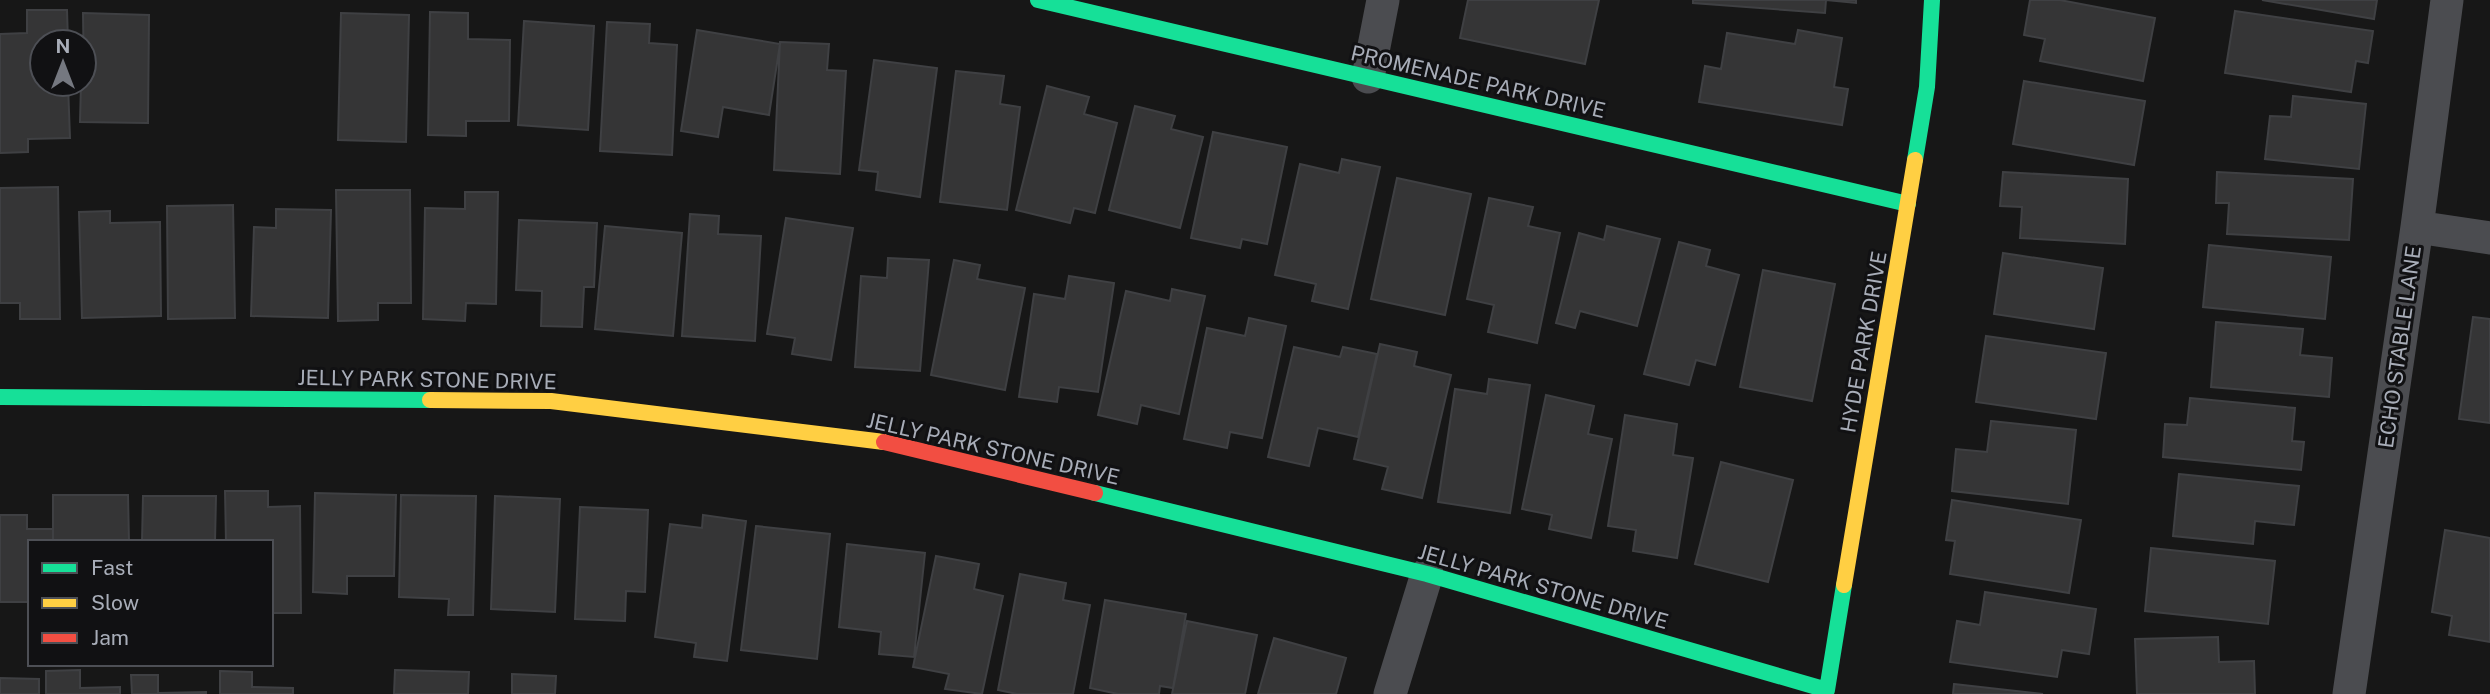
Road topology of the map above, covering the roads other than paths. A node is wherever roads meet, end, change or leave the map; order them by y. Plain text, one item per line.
1 (1038, 0) edge
2 (1383, 0) edge
3 (1932, 0) edge
4 (2447, 0) edge
5 (1368, 78) junction
6 (1908, 204) junction
7 (2417, 227) junction
8 (2490, 238) edge
9 (0, 397) edge
10 (1427, 574) junction
11 (1827, 690) joint
12 (1390, 694) edge
13 (2349, 694) edge

1 - 5 street, PROMENADE PARK DRIVE
2 - 5 street
3 - 6 street, HYDE PARK DRIVE
4 - 7 street, ECHO STABLE LANE
5 - 6 street, PROMENADE PARK DRIVE
6 - 11 street, HYDE PARK DRIVE
7 - 8 street
7 - 13 street, ECHO STABLE LANE
9 - 10 street, JELLY PARK STONE DRIVE
10 - 11 street, JELLY PARK STONE DRIVE
10 - 12 street

